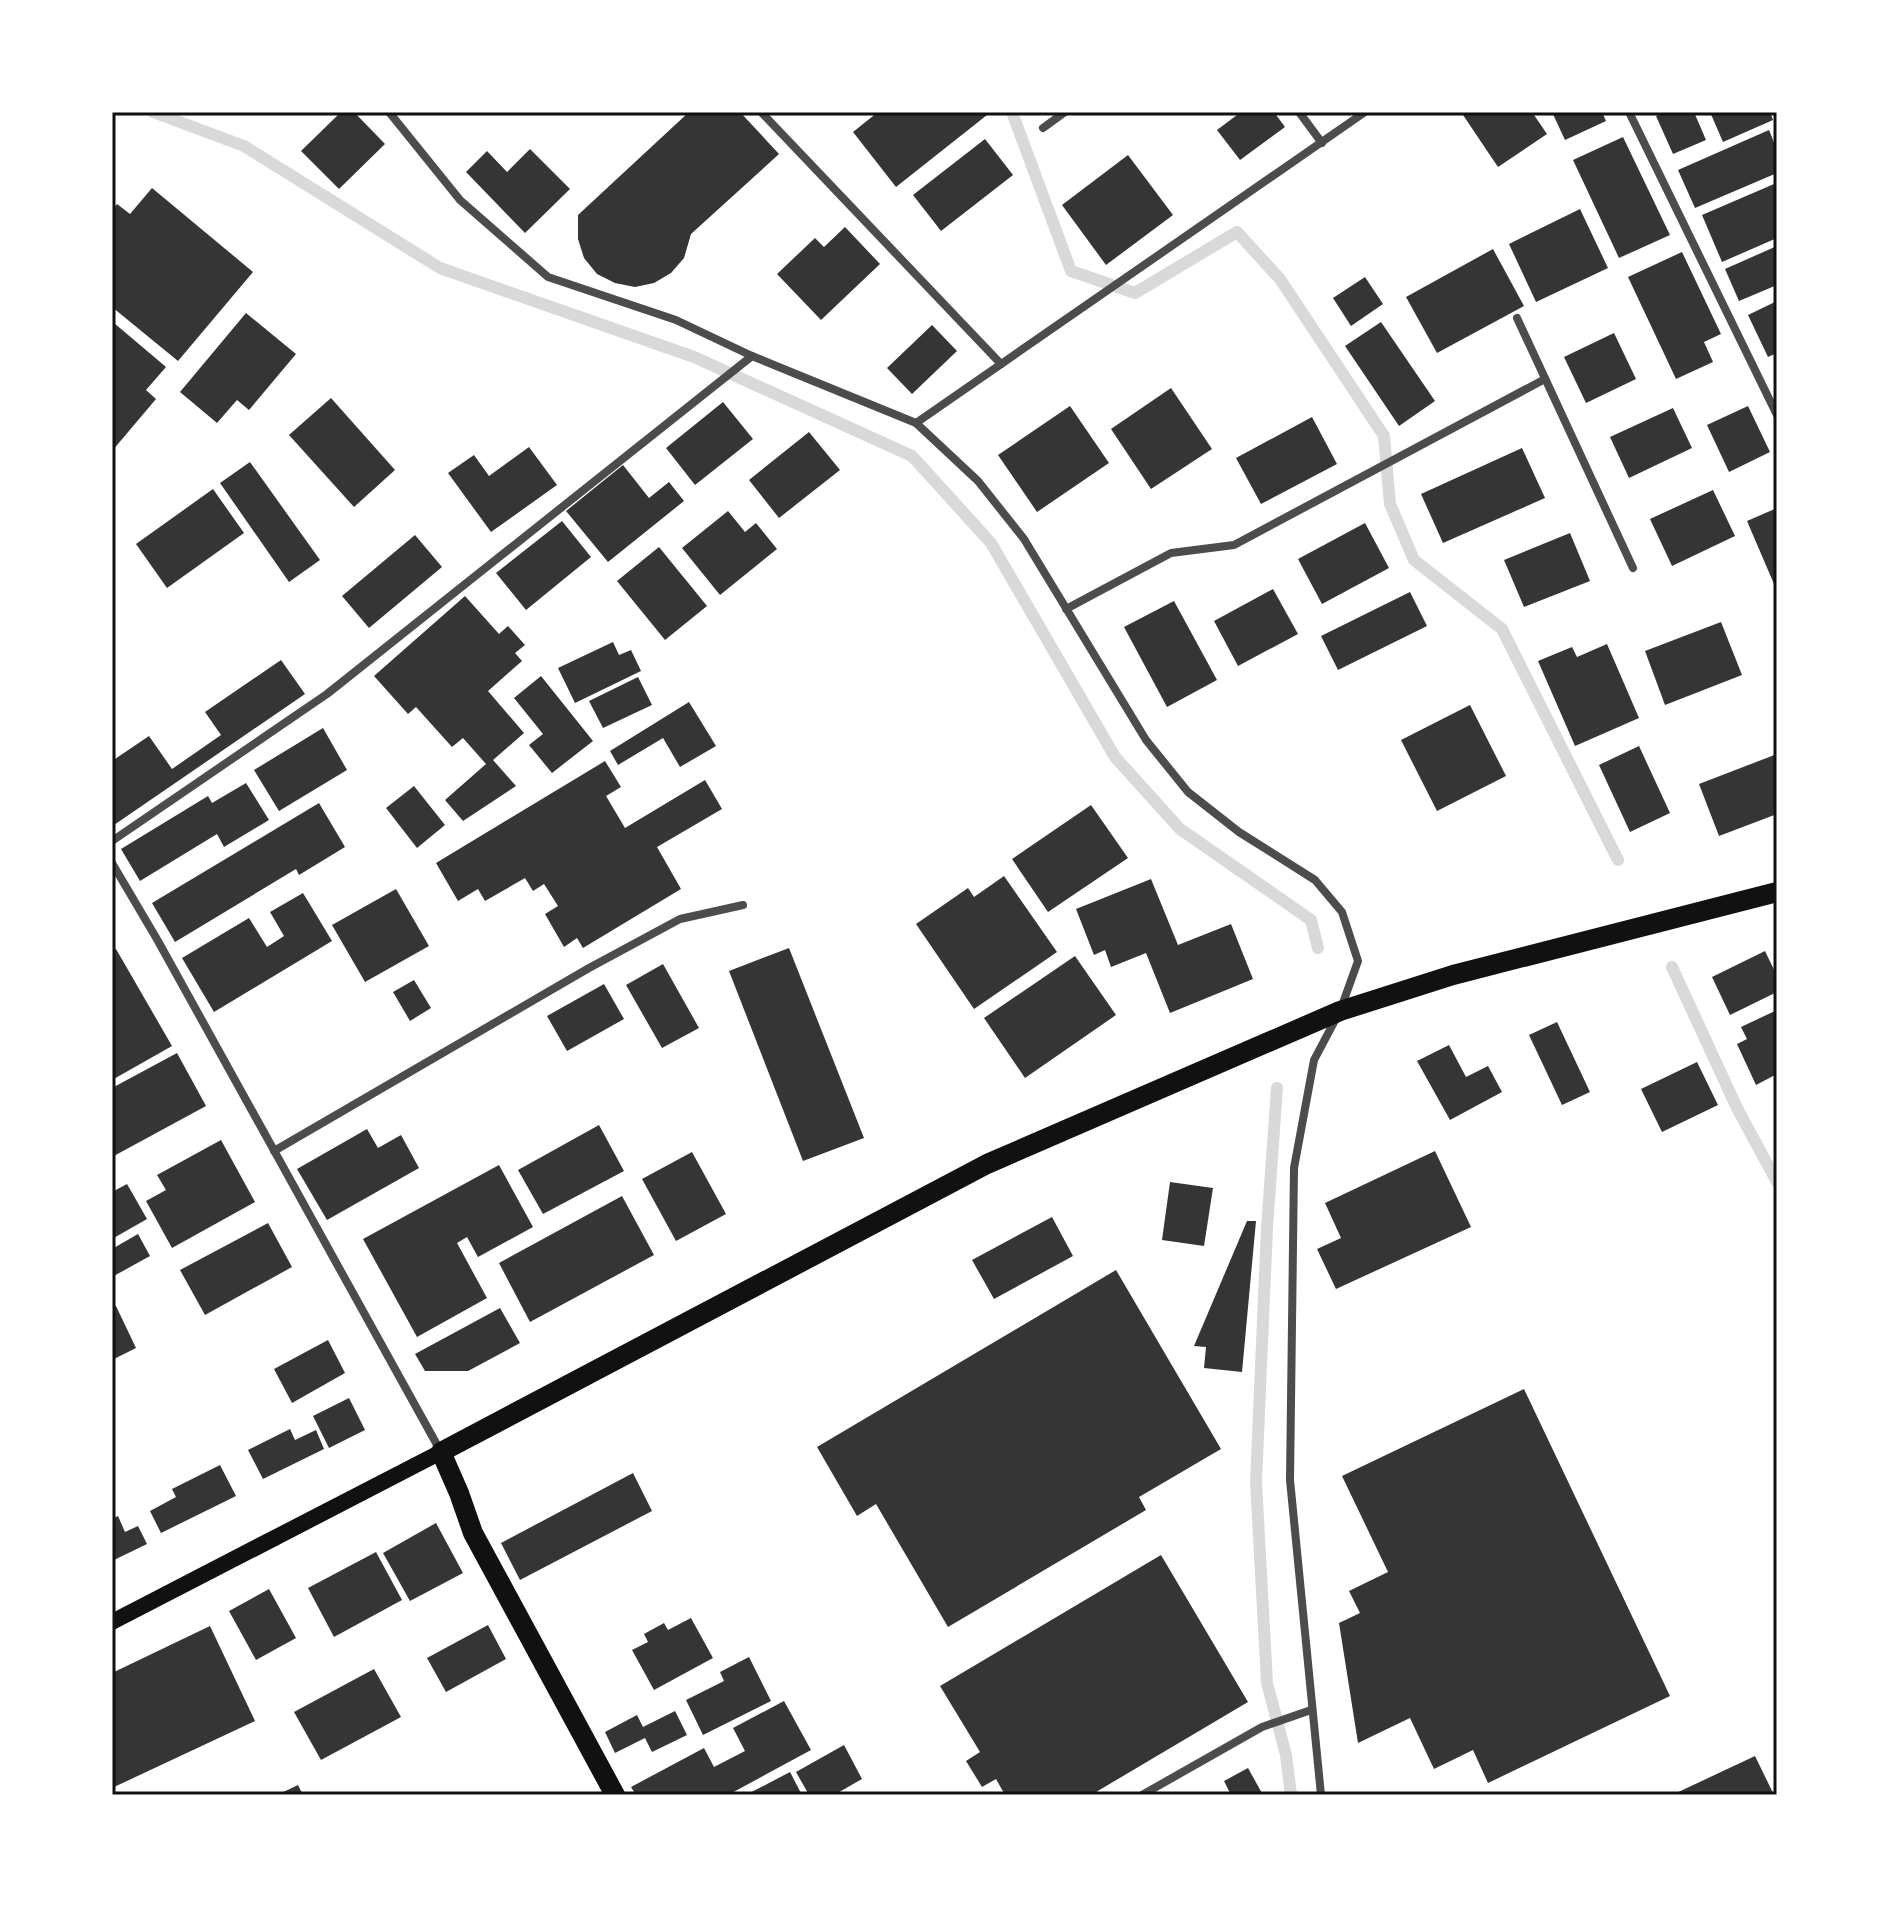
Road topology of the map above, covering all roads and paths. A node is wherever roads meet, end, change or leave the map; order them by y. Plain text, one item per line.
1 (389, 112) edge
2 (761, 112) edge
3 (1065, 112) edge
4 (1299, 112) edge
5 (1365, 112) edge
6 (1629, 112) edge
7 (1043, 128) dead end
8 (1322, 143) junction
9 (1517, 318) dead end
10 (752, 356) junction
11 (1001, 364) junction
12 (1545, 379) junction
13 (1777, 415) edge
14 (916, 423) junction
15 (1633, 568) dead end
16 (1066, 609) junction
17 (112, 841) edge
18 (112, 863) edge
19 (1777, 892) edge
20 (743, 905) dead end
21 (1340, 1011) junction
22 (274, 1151) junction
23 (441, 1452) junction
24 (112, 1622) edge
25 (1311, 1710) junction
26 (615, 1795) edge
27 (1142, 1795) edge
28 (1321, 1795) edge

1 - 10 street
2 - 11 street
3 - 7 street
4 - 8 street
5 - 8 street
6 - 13 street
8 - 11 street
9 - 12 street
10 - 14 street
10 - 17 street
11 - 14 street
12 - 15 street
12 - 16 street
14 - 16 street
16 - 21 street
18 - 22 street
19 - 21 main road
20 - 22 street
21 - 23 main road
21 - 25 street
22 - 23 street
23 - 24 main road
23 - 26 main road
25 - 27 street
25 - 28 street

